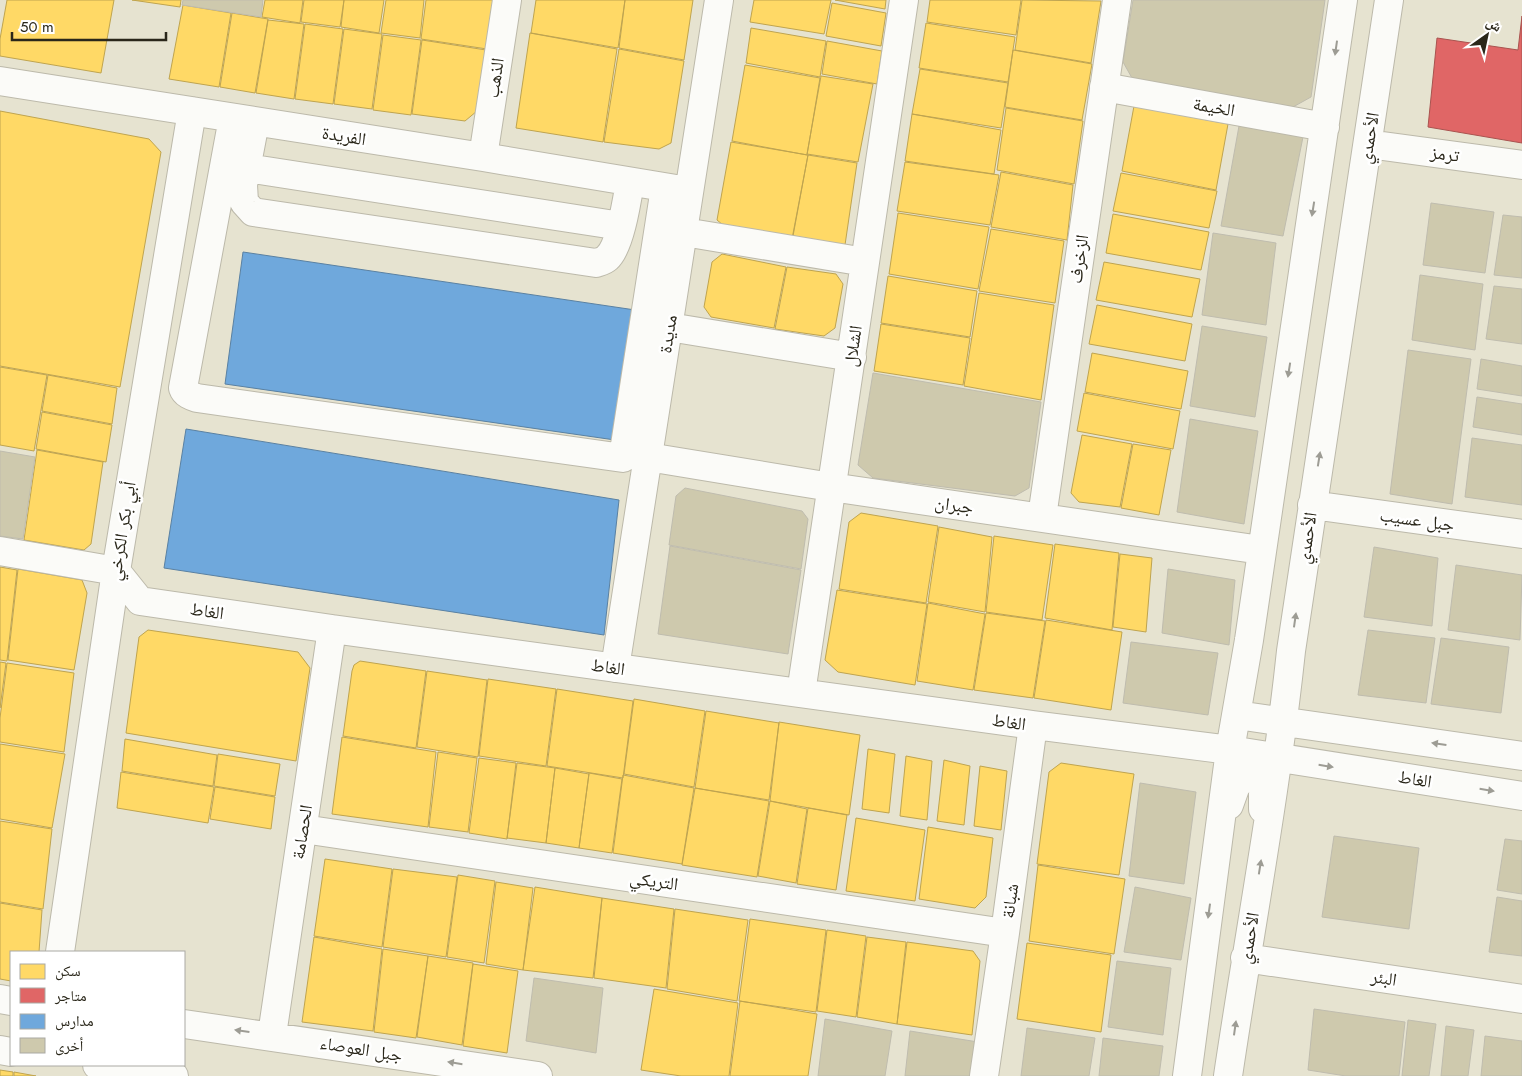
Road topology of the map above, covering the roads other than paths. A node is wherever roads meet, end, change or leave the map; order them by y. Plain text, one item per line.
1 (507, 0) edge
2 (719, 0) edge
3 (904, 0) edge
4 (1117, 0) edge
5 (1343, 0) edge
6 (1389, 0) edge
7 (0, 81) edge
8 (1104, 87) junction
9 (192, 111) junction
10 (244, 120) junction
11 (1325, 127) junction
12 (1368, 144) junction
13 (483, 157) junction
14 (1522, 165) edge
15 (247, 168) junction
16 (630, 182) junction
17 (677, 190) junction
18 (621, 226) junction
19 (684, 232) junction
20 (865, 262) junction
21 (669, 326) junction
22 (852, 357) junction
23 (648, 457) junction
24 (831, 487) junction
25 (1312, 505) junction
26 (1042, 518) junction
27 (1522, 534) edge
28 (1261, 550) junction
29 (0, 551) edge
30 (116, 571) junction
31 (332, 629) junction
32 (1249, 640) junction
33 (1291, 651) junction
34 (615, 668) junction
35 (801, 693) junction
36 (1237, 715) junction
37 (1283, 721) junction
38 (1033, 725) junction
39 (1230, 750) junction
40 (1522, 756) edge
41 (1278, 758) junction
42 (1522, 796) edge
43 (302, 829) junction
44 (1219, 835) junction
45 (1264, 841) junction
46 (1005, 933) junction
47 (60, 951) edge
48 (1245, 958) junction
49 (1522, 999) edge
50 (185, 1024) edge
51 (272, 1035) junction
52 (104, 1066) edge
53 (174, 1076) edge
54 (538, 1076) edge
55 (984, 1076) edge
56 (1187, 1076) edge
57 (1228, 1076) edge

1 - 13 street, الذهب
2 - 17 street, مديدة
3 - 20 street, الشلال
4 - 8 street, الزخرف
5 -> 11 street
6 - 12 street, الأحمدي
7 - 9 street, الفريدة
8 - 11 street, الخيمة
8 - 26 street, الزخرف
9 - 10 street, الفريدة
9 - 30 street, أبي بكر الكرخي
10 - 13 street, الفريدة
10 - 15 street
10 - 17 street
11 -> 28 street
12 - 14 street, ترمز
25 -> 12 street, الأحمدي
13 - 16 street, الفريدة
15 - 18 street
15 - 18 street
16 - 17 street, الفريدة
16 - 18 street
17 - 19 street, مديدة
19 - 20 street
19 - 21 street, مديدة
20 - 22 street, الشلال
21 - 22 street
21 - 23 street, مديدة
22 - 24 street, الشلال
23 - 24 street, جبران
23 - 34 street, مديدة
24 - 26 street, جبران
24 - 35 street, الشلال
25 - 27 street, جبل عسيب
33 -> 25 street, الأحمدي
26 - 28 street, جبران
28 - 32 street
29 - 30 street
30 - 31 street, الغاط
30 - 47 street, أبي بكر الكرخي
31 - 34 street, الغاط
31 - 43 street, الحصامة
32 - 33 street
32 - 36 street
33 - 37 street, الأحمدي
34 - 35 street, الغاط
35 - 38 street, الغاط
36 - 37 street
36 - 39 street
40 -> 37 street
37 - 41 street, الأحمدي
38 - 39 street, الغاط
38 - 46 street, شبانة
39 - 41 street, الغاط
39 - 44 street
41 -> 42 street, الغاط
41 - 45 street, الأحمدي
43 - 46 street, التريكي
43 - 51 street, الحصامة
44 - 45 street
44 -> 56 street
48 -> 45 street, الأحمدي
46 - 55 street, شبانة
48 - 49 street, البئر
57 -> 48 street, الأحمدي
51 -> 50 street, جبل العوصاء
54 -> 51 street, جبل العوصاء
52 - 53 street

